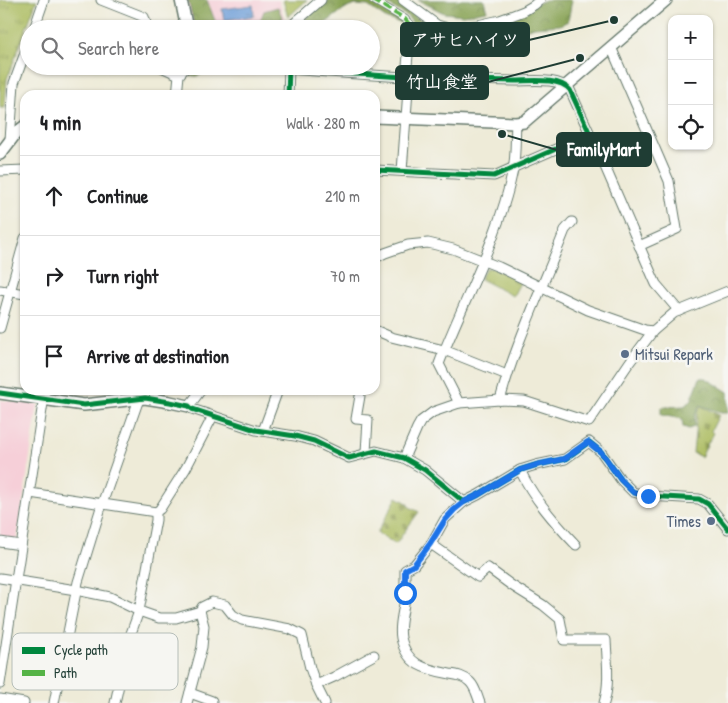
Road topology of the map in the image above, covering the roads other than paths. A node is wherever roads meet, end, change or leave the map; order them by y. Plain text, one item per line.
1 (44, 0) edge
2 (101, 0) edge
3 (181, 0) edge
4 (320, 0) edge
5 (373, 0) edge
6 (403, 0) edge
7 (540, 0) edge
8 (664, 1) edge
9 (37, 20) edge
10 (145, 20) edge
11 (185, 20) edge
12 (298, 20) edge
13 (409, 24) joint
14 (611, 47) junction
15 (20, 67) edge
16 (179, 75) edge
17 (289, 75) edge
18 (378, 75) edge
19 (408, 77) junction
20 (566, 85) junction
21 (178, 90) edge
22 (288, 90) edge
23 (380, 117) edge
24 (406, 119) junction
25 (516, 124) junction
26 (20, 131) edge
27 (590, 134) junction
28 (649, 135) junction
29 (10, 140) junction
30 (0, 154) edge
31 (600, 155) junction
32 (514, 168) junction
33 (20, 170) edge
34 (380, 170) edge
35 (0, 171) edge
36 (402, 171) junction
37 (572, 222) dead end
38 (640, 246) junction
39 (20, 251) edge
40 (380, 256) edge
41 (484, 261) junction
42 (542, 288) junction
43 (5, 291) edge
44 (728, 291) edge
45 (20, 293) edge
46 (678, 311) junction
47 (0, 328) edge
48 (653, 331) junction
49 (380, 332) edge
50 (444, 350) junction
51 (507, 374) junction
52 (0, 393) edge
53 (20, 394) edge
54 (44, 395) edge
55 (197, 395) edge
56 (276, 395) edge
57 (143, 396) edge
58 (360, 396) dead end
59 (500, 400) junction
60 (459, 404) junction
61 (189, 406) junction
62 (213, 416) junction
63 (264, 431) junction
64 (366, 452) junction
65 (404, 458) junction
66 (520, 470) junction
67 (30, 493) junction
68 (464, 502) junction
69 (102, 504) junction
70 (156, 512) junction
71 (728, 529) edge
72 (0, 542) edge
73 (430, 544) junction
74 (21, 545) junction
75 (576, 545) dead end
76 (0, 578) edge
77 (15, 581) junction
78 (76, 590) junction
79 (139, 611) junction
80 (200, 611) junction
81 (68, 633) edge
82 (131, 633) edge
83 (374, 656) dead end
84 (0, 684) edge
85 (316, 685) junction
86 (57, 690) edge
87 (118, 690) edge
88 (190, 693) junction
89 (0, 699) edge
90 (212, 701) dead end
91 (24, 703) edge
92 (54, 703) edge
93 (115, 703) edge
94 (187, 703) edge
95 (326, 703) edge
96 (480, 703) edge
97 (604, 703) edge

1 - 9 street
2 - 10 street
3 - 11 street
4 - 12 street
5 - 13 street
6 - 7 street
8 - 14 street
13 - 19 street
14 - 20 street
14 - 28 street
15 - 29 street
16 - 21 street
17 - 22 street
18 - 19 street
19 - 20 street
19 - 24 street
20 - 25 street
20 - 27 street
23 - 24 street
24 - 25 street
24 - 36 street
25 - 32 street
26 - 29 street
27 - 31 street
27 - 32 street
28 - 31 street
28 - 38 street
29 - 30 street
31 - 38 street
32 - 36 street
32 - 41 street
33 - 35 street
34 - 36 street
37 - 42 street
38 - 46 street
39 - 43 street
40 - 41 street
41 - 42 street
41 - 50 street
42 - 48 street
42 - 51 street
43 - 45 street
43 - 47 street
44 - 46 street
46 - 48 street
48 - 59 street
49 - 50 street
50 - 51 street
50 - 60 street
51 - 59 street
52 - 53 street
54 - 57 street
54 - 67 street
55 - 61 street
56 - 63 street
57 - 61 street
57 - 69 street
58 - 64 street
59 - 60 street
60 - 65 street
61 - 62 street
62 - 63 street
62 - 70 street
63 - 64 street
64 - 65 street
65 - 68 street
66 - 68 street
66 - 71 street
66 - 75 street
67 - 69 street
67 - 74 street
68 - 73 street
69 - 70 street
69 - 78 street
70 - 79 street
72 - 74 street
73 - 96 street
73 - 97 street
74 - 77 street
76 - 77 street
77 - 78 street
77 - 84 street
78 - 79 street
78 - 81 street
79 - 80 street
79 - 82 street
80 - 85 street
80 - 88 street
83 - 85 street
85 - 95 street
86 - 92 street
87 - 93 street
88 - 90 street
88 - 94 street
89 - 91 street

